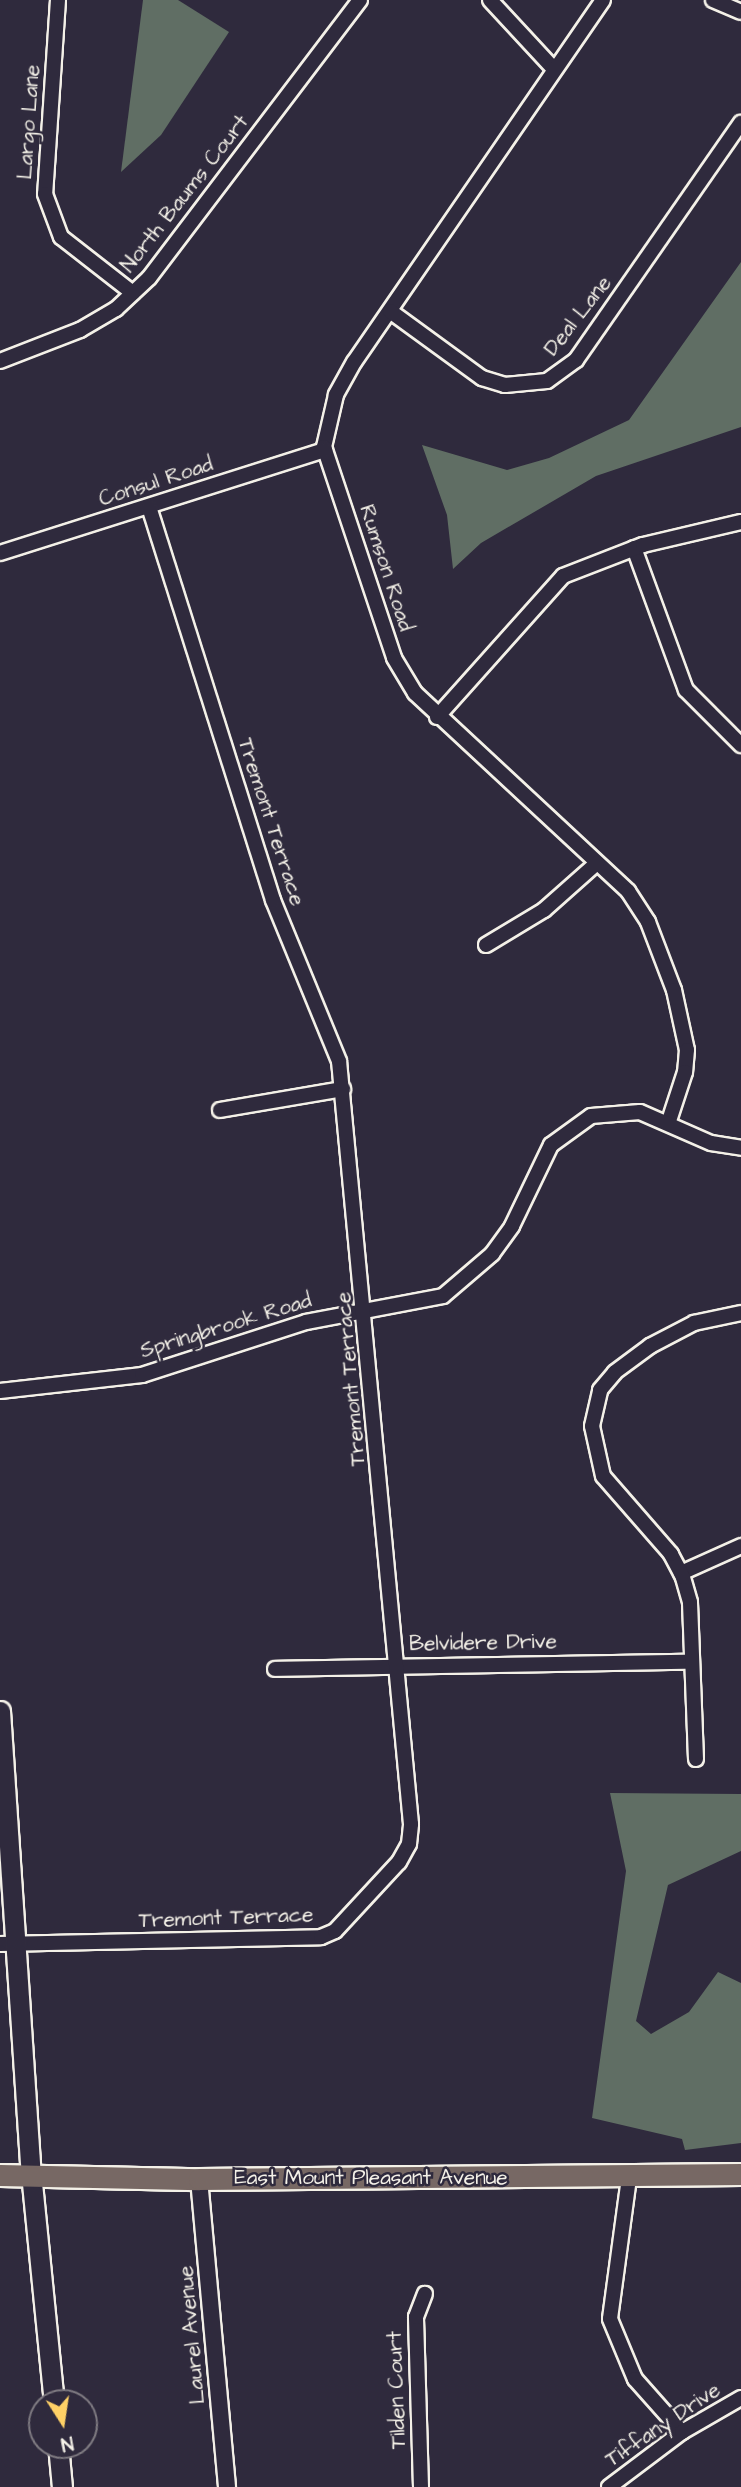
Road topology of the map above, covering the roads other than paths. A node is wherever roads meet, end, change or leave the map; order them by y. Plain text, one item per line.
1 (58, 0) edge
2 (341, 0) edge
3 (490, 0) edge
4 (603, 0) edge
5 (713, 0) edge
6 (357, 4) edge
7 (741, 12) edge
8 (553, 68) junction
9 (741, 123) edge
10 (133, 293) junction
11 (390, 311) junction
12 (0, 361) edge
13 (325, 450) junction
14 (149, 508) junction
15 (741, 522) edge
16 (634, 548) junction
17 (0, 553) edge
18 (437, 717) junction
19 (741, 745) edge
20 (597, 863) junction
21 (486, 945) dead end
22 (343, 1089) junction
23 (220, 1110) dead end
24 (669, 1121) junction
25 (741, 1148) edge
26 (365, 1309) junction
27 (741, 1313) edge
28 (0, 1391) edge
29 (741, 1546) edge
30 (681, 1573) junction
31 (692, 1662) junction
32 (399, 1665) junction
33 (275, 1669) dead end
34 (0, 1711) edge
35 (696, 1759) dead end
36 (8, 1944) edge
37 (31, 2174) junction
38 (741, 2174) edge
39 (0, 2175) edge
40 (629, 2178) junction
41 (199, 2179) junction
42 (425, 2294) dead end
43 (53, 2389) edge
44 (741, 2398) edge
45 (682, 2432) junction
46 (59, 2459) edge
47 (62, 2487) edge
48 (227, 2487) edge
49 (421, 2487) edge
50 (609, 2487) edge

1 - 10 street, Largo Lane
2 - 6 street
3 - 8 street
4 - 8 street, Rumson Road
5 - 7 street
6 - 10 street, North Baums Court
8 - 11 street, Rumson Road
9 - 11 street, Deal Lane
10 - 12 street, North Baums Court
11 - 13 street, Rumson Road
13 - 14 street, Consul Road
13 - 18 street, Rumson Road
14 - 17 street, Consul Road
14 - 22 street, Tremont Terrace
15 - 16 street
16 - 18 street
16 - 19 street
18 - 20 street, Rumson Road
20 - 21 street
20 - 24 street, Rumson Road
22 - 23 street
22 - 26 street, Tremont Terrace
24 - 25 street, Springbrook Road
24 - 26 street, Springbrook Road
26 - 28 street, Springbrook Road
26 - 32 street, Tremont Terrace
27 - 30 street
29 - 30 street
30 - 31 street
31 - 32 street, Belvidere Drive
31 - 35 street
32 - 33 street, Belvidere Drive
32 - 36 street, Tremont Terrace
34 - 36 main road
36 - 37 main road
37 - 39 main road, East Mount Pleasant Avenue
37 - 41 main road, East Mount Pleasant Avenue
37 - 43 main road
38 - 40 main road, East Mount Pleasant Avenue
40 - 41 main road, East Mount Pleasant Avenue
40 - 45 street
41 - 48 street, Laurel Avenue
42 - 49 street, Tilden Court
44 - 45 street, Tiffany Drive
45 - 50 street, Tiffany Drive
46 - 47 main road

